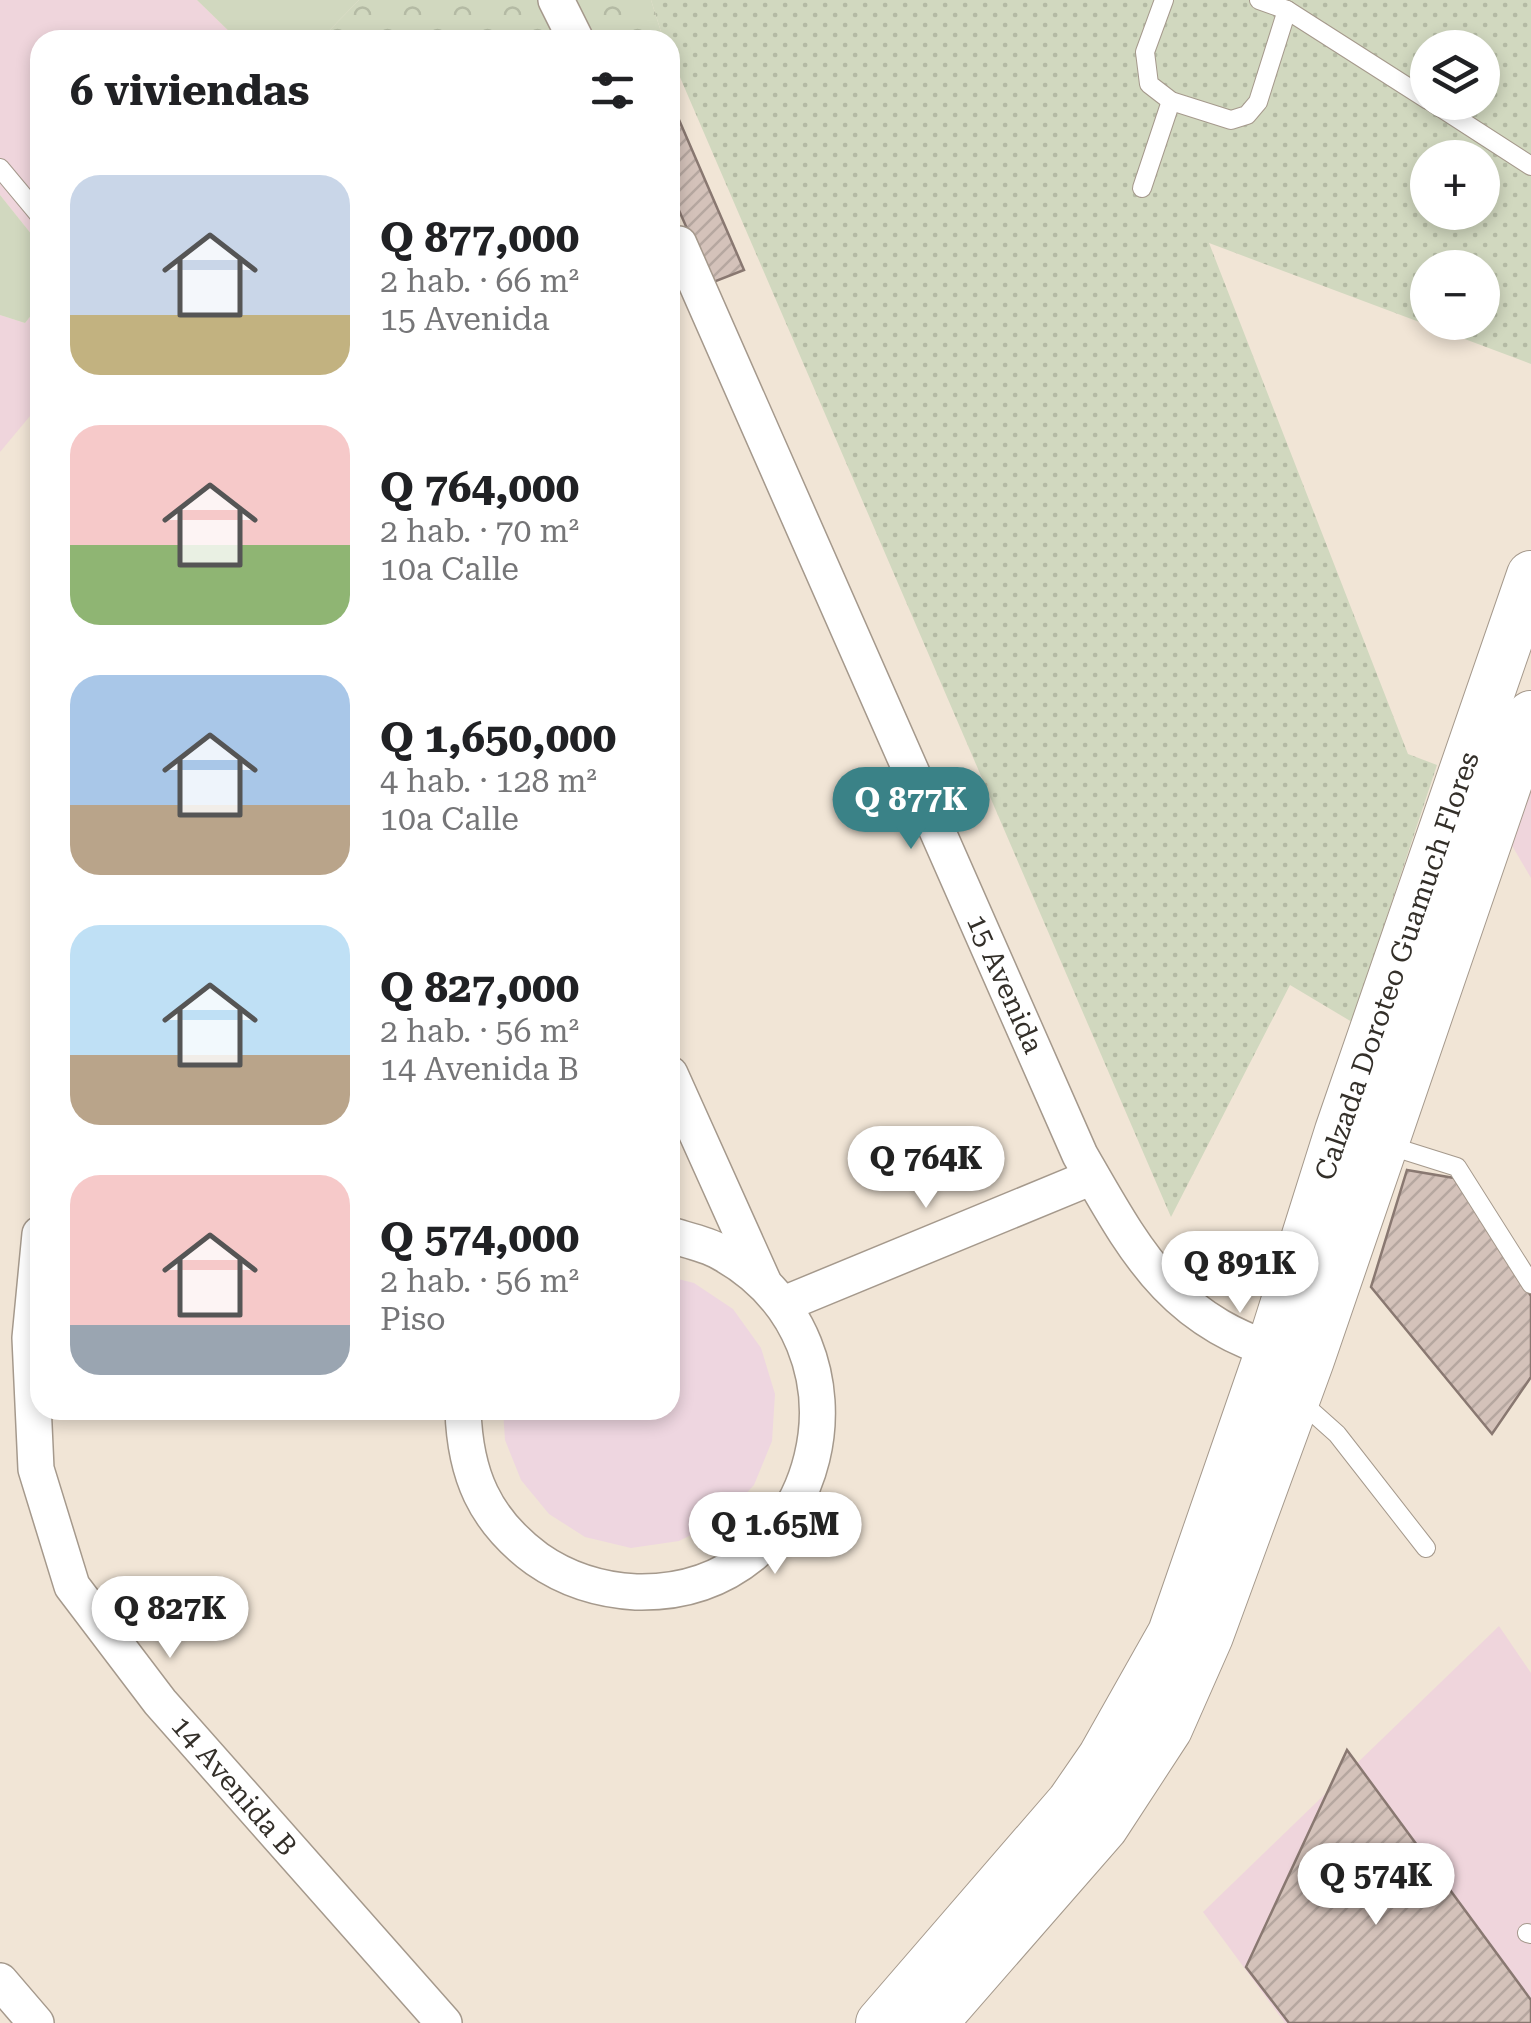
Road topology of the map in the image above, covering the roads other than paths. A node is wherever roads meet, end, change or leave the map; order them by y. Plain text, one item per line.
1 (556, 0) edge
2 (1164, 0) edge
3 (1259, 0) edge
4 (1287, 10) junction
5 (571, 30) edge
6 (1410, 88) edge
7 (1171, 101) junction
8 (1460, 120) edge
9 (1531, 166) edge
10 (0, 168) edge
11 (1142, 188) dead end
12 (30, 204) edge
13 (680, 257) edge
14 (1531, 575) edge
15 (1531, 716) edge
16 (680, 1095) edge
17 (1361, 1138) junction
18 (1092, 1177) junction
19 (680, 1239) edge
20 (1531, 1284) edge
21 (774, 1293) junction
22 (1292, 1369) junction
23 (36, 1420) edge
24 (463, 1420) edge
25 (1426, 1548) dead end
26 (0, 1981) edge
27 (36, 2023) edge
28 (444, 2023) edge
29 (880, 2023) edge
30 (933, 2023) edge

1 - 5 street
2 - 7 lane
3 - 4 lane
4 - 6 lane
4 - 7 lane
7 - 11 lane
8 - 9 lane
10 - 12 lane
13 - 18 street, 15 Avenida
14 - 17 main road, Calzada Doroteo Guamuch Flores
15 - 17 main road, Calzada Doroteo Guamuch Flores
16 - 21 street
17 - 20 lane
17 - 22 main road, Calzada Doroteo Guamuch Flores
18 - 21 street
18 - 22 street, 15 Avenida
19 - 21 street
21 - 24 street
22 - 25 lane
22 - 29 main road, Calzada Doroteo Guamuch Flores
22 - 30 main road, Calzada Doroteo Guamuch Flores
23 - 28 street, 14 Avenida B
26 - 27 street

